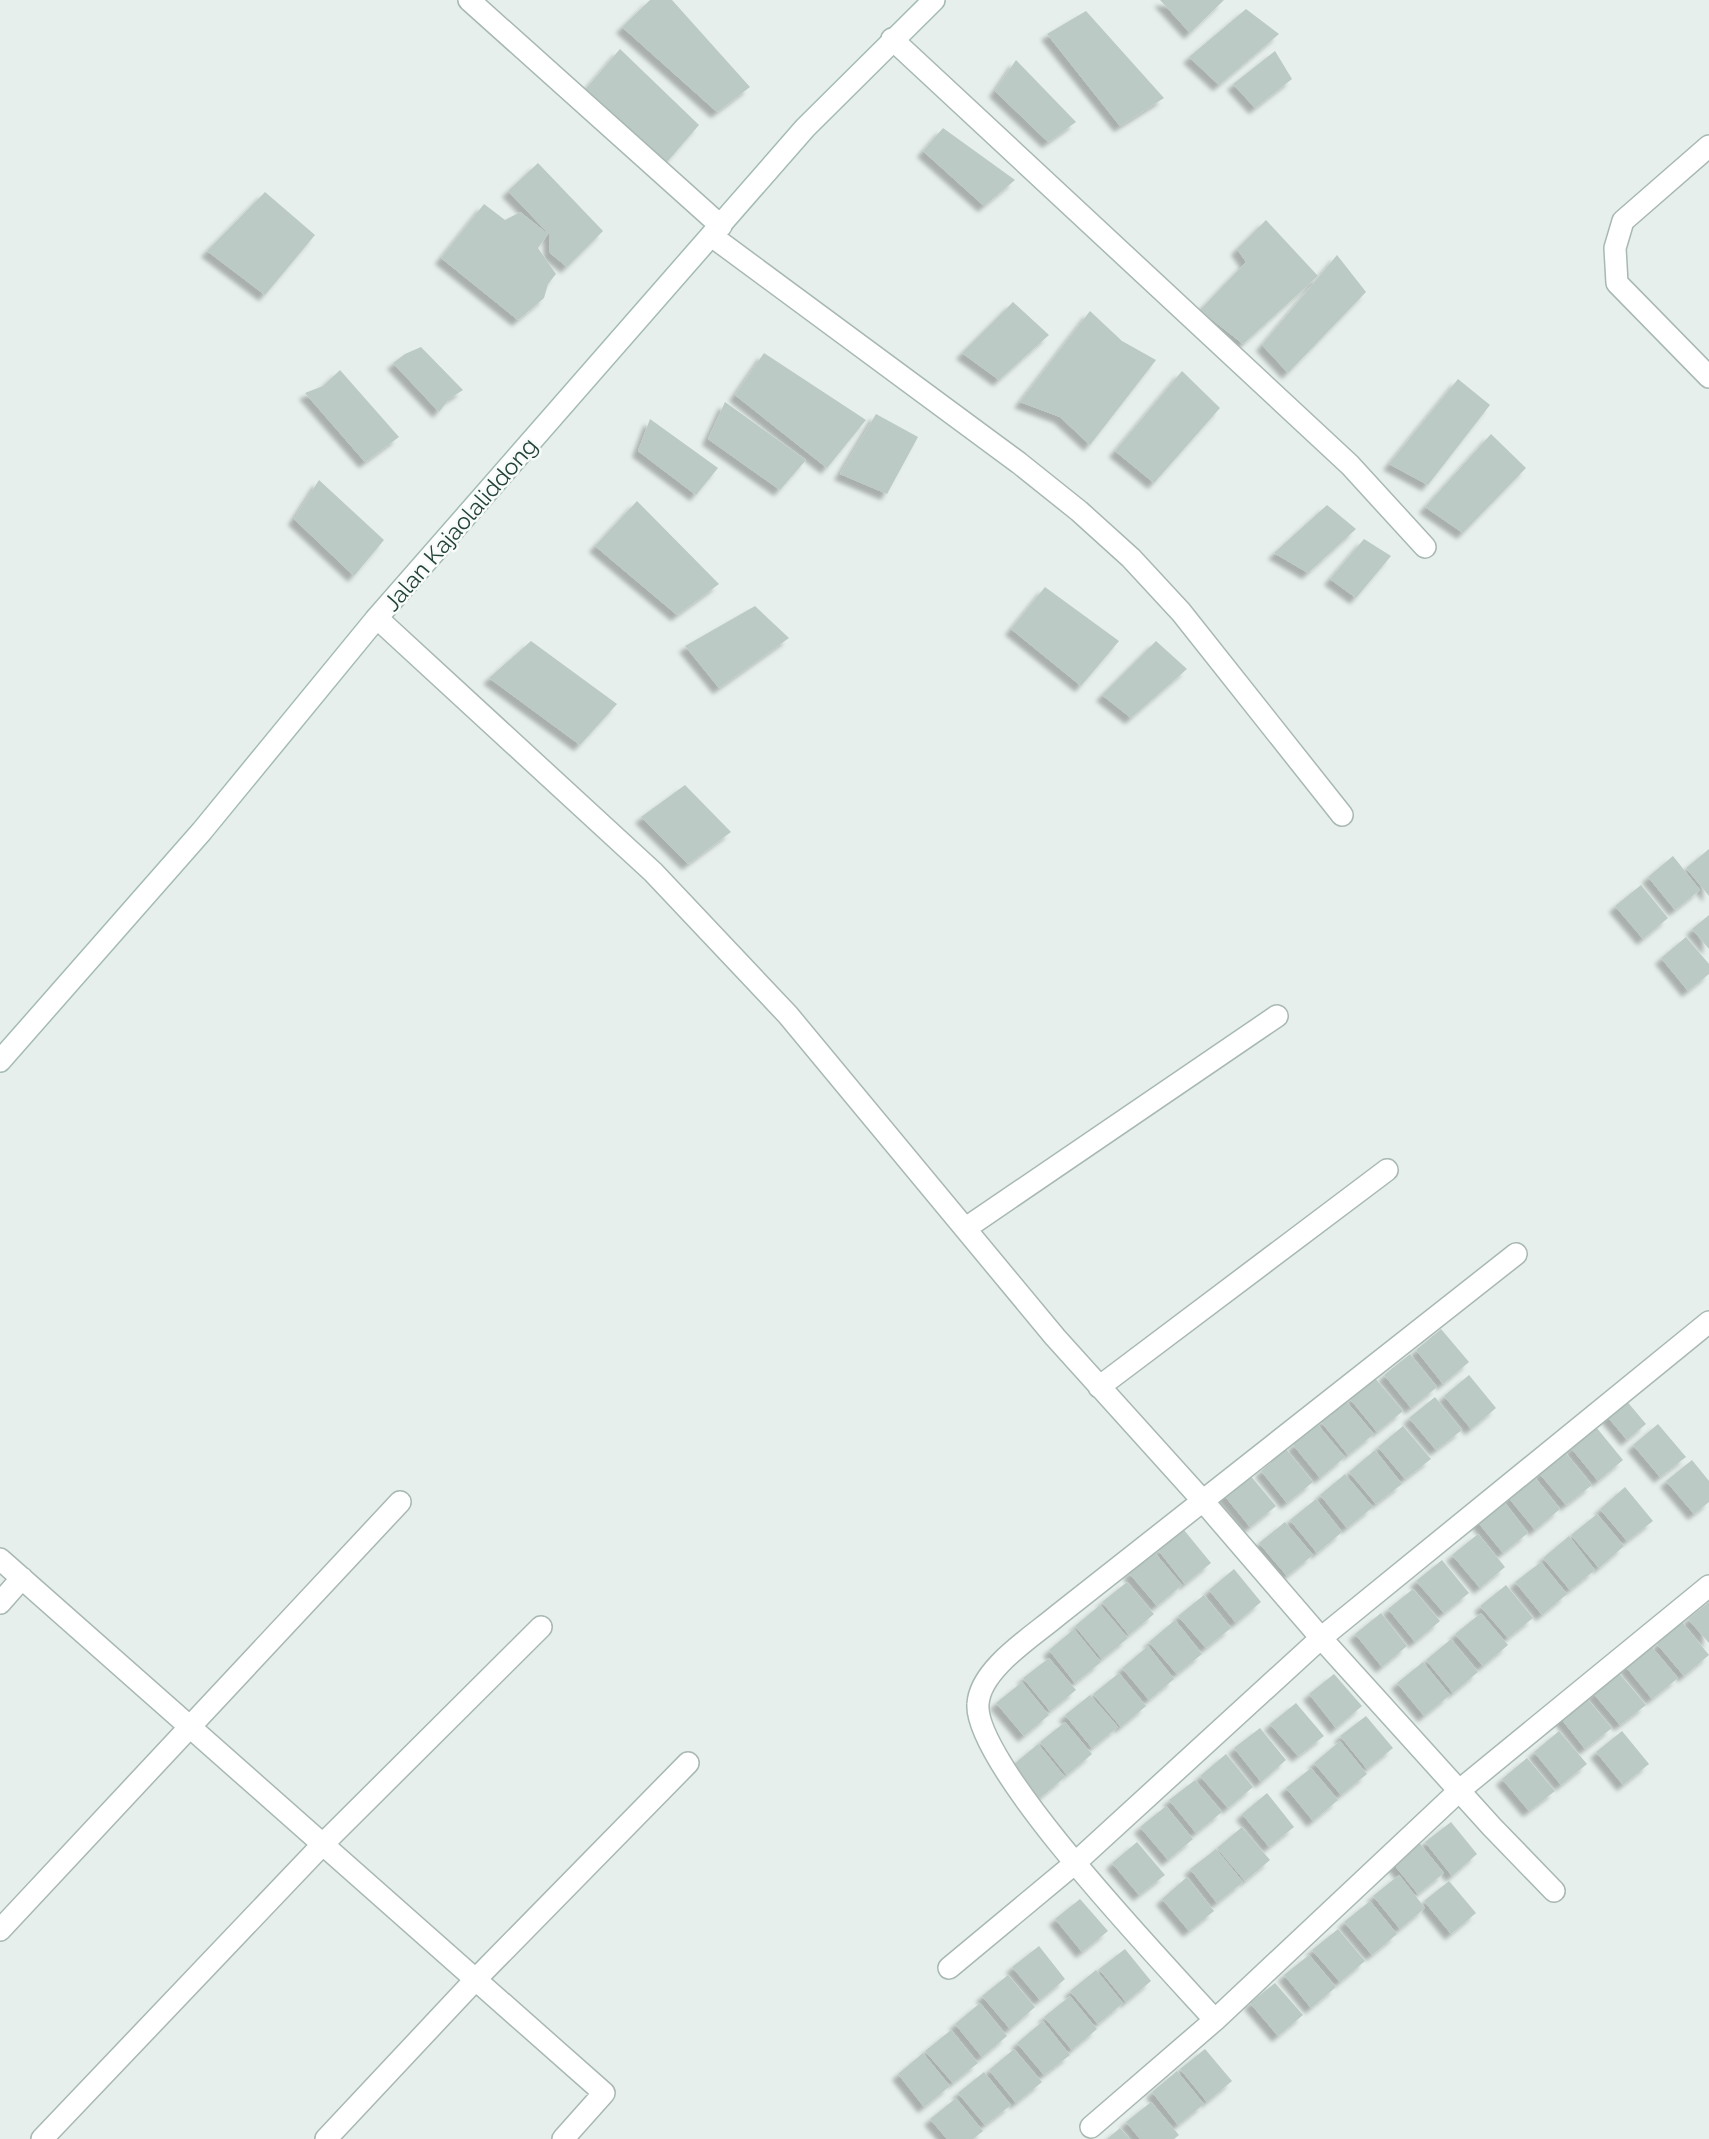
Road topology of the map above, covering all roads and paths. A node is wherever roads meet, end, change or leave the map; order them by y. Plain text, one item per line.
1 (469, 0) edge
2 (934, 0) edge
3 (892, 39) junction
4 (1709, 146) edge
5 (717, 232) junction
6 (1709, 377) edge
7 (1425, 547) dead end
8 (377, 618) junction
9 (1342, 815) dead end
10 (1276, 1016) dead end
11 (0, 1061) edge
12 (1387, 1170) dead end
13 (966, 1228) junction
14 (1516, 1254) dead end
15 (1709, 1322) edge
16 (1099, 1387) junction
17 (1203, 1501) junction
18 (400, 1502) dead end
19 (0, 1559) edge
20 (22, 1578) junction
21 (1709, 1586) edge
22 (0, 1603) edge
23 (541, 1627) dead end
24 (1321, 1638) junction
25 (189, 1726) junction
26 (688, 1763) dead end
27 (1461, 1789) junction
28 (323, 1844) junction
29 (1073, 1864) junction
30 (1555, 1891) dead end
31 (0, 1930) edge
32 (949, 1968) dead end
33 (476, 1979) junction
34 (1215, 2020) junction
35 (1091, 2127) dead end
36 (42, 2139) edge
37 (326, 2139) edge
38 (563, 2139) edge

1 - 5 street
2 - 3 street, Jalan Kajaolaliddong
3 - 5 street, Jalan Kajaolaliddong
3 - 7 street
4 - 6 street
5 - 8 street, Jalan Kajaolaliddong
5 - 9 street
8 - 11 street, Jalan Kajaolaliddong
8 - 13 street
10 - 13 street
12 - 16 street
13 - 16 street
14 - 17 street
15 - 24 street
16 - 17 street
17 - 24 street
17 - 29 street
18 - 25 street
19 - 20 street
20 - 22 street
20 - 25 street
21 - 27 street
23 - 28 street
24 - 27 street
24 - 29 street
25 - 28 street
25 - 31 street
26 - 33 street
27 - 30 street
27 - 34 street
28 - 33 street
28 - 36 street
29 - 32 street
29 - 34 street
33 - 37 street
33 - 38 street
34 - 35 street

